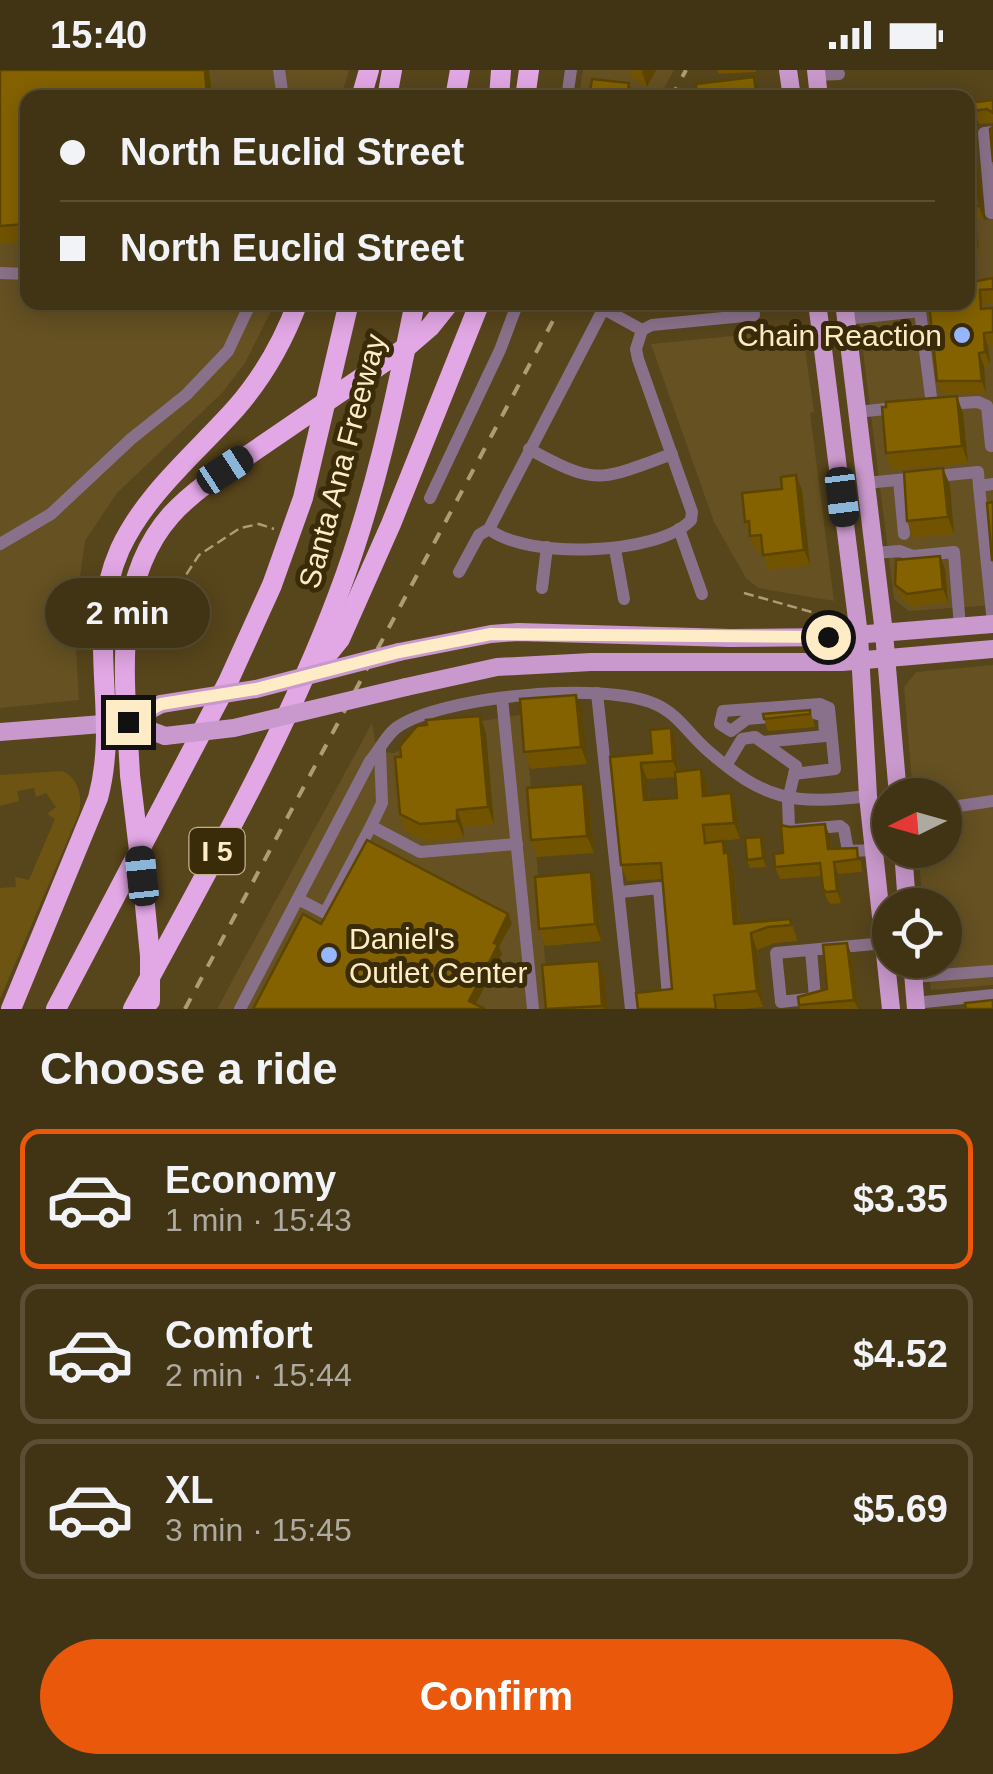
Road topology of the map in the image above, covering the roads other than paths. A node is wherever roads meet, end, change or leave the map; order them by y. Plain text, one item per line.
1 (816, 73) edge
2 (840, 74) dead end
3 (993, 132) edge
4 (992, 213) edge
5 (247, 310) edge
6 (295, 310) edge
7 (348, 310) edge
8 (413, 310) edge
9 (444, 310) edge
10 (477, 310) edge
11 (515, 310) edge
12 (603, 310) edge
13 (611, 310) edge
14 (753, 310) edge
15 (818, 310) edge
16 (845, 311) edge
17 (642, 330) junction
18 (932, 405) junction
19 (857, 412) junction
20 (991, 446) edge
21 (529, 449) junction
22 (672, 454) junction
23 (898, 480) junction
24 (866, 483) junction
25 (986, 485) edge
26 (430, 498) dead end
27 (679, 529) junction
28 (489, 530) junction
29 (904, 534) edge
30 (0, 544) edge
31 (546, 547) junction
32 (615, 549) junction
33 (874, 553) junction
34 (459, 572) dead end
35 (542, 588) dead end
36 (991, 591) edge
37 (702, 594) dead end
38 (624, 600) dead end
39 (993, 624) edge
40 (960, 626) junction
41 (884, 633) junction
42 (859, 636) junction
43 (993, 649) edge
44 (887, 658) junction
45 (860, 661) junction
46 (298, 691) junction
47 (597, 692) junction
48 (502, 698) junction
49 (128, 722) junction
50 (106, 723) junction
51 (0, 732) edge
52 (764, 742) junction
53 (380, 750) junction
54 (726, 764) junction
55 (794, 774) junction
56 (897, 778) edge
57 (868, 796) junction
58 (788, 800) junction
59 (993, 801) edge
60 (962, 806) edge
61 (872, 823) edge
62 (371, 826) junction
63 (517, 844) junction
64 (872, 850) edge
65 (620, 892) junction
66 (298, 900) junction
67 (872, 944) edge
68 (811, 950) junction
69 (962, 970) edge
70 (993, 971) edge
71 (888, 978) edge
72 (913, 978) edge
73 (993, 995) edge
74 (950, 1004) edge
75 (630, 1005) edge
76 (916, 1006) edge
77 (11, 1009) edge
78 (56, 1009) edge
79 (133, 1009) edge
80 (149, 1009) edge
81 (240, 1009) edge
82 (533, 1009) edge
83 (890, 1009) edge

1 - 2 street
3 - 4 street
5 - 30 street
6 - 50 highway
7 - 78 highway, Santa Ana Freeway / I 5
8 - 46 highway, Santa Ana Freeway / I 5
9 - 49 highway, bridge
10 - 46 highway
11 - 26 street
12 - 21 street
13 - 17 street
14 - 17 street
15 - 42 main road
16 - 18 street
16 - 19 main road
17 - 22 street
18 - 19 street
18 - 20 street
19 - 24 main road
21 - 22 street
21 - 28 street
22 - 27 street
23 - 24 street
23 - 25 street
23 - 29 street
24 - 33 main road
25 - 36 street
27 - 32 street
27 - 37 street
28 - 31 street
28 - 34 street
31 - 32 street
31 - 35 street
32 - 38 street
33 - 40 street
33 - 41 main road
36 - 39 street
39 - 40 main road
40 - 41 main road
41 - 42 main road
41 - 44 main road
42 - 45 main road
42 - 49 main road, bridge
43 - 44 main road
44 - 45 main road
44 - 56 main road
45 - 49 main road, bridge
45 - 57 main road
46 - 79 highway, Santa Ana Freeway / I 5
47 - 48 street
47 - 54 street
47 - 65 street
48 - 53 street
48 - 63 street
49 - 50 main road
49 - 80 highway, bridge
50 - 51 main road
50 - 77 highway
52 - 54 street
52 - 55 street
52 - 55 street
53 - 62 street
53 - 66 street
54 - 58 street
55 - 58 street
57 - 58 street
57 - 61 main road
58 - 64 street
59 - 60 street
62 - 63 street
62 - 66 street
63 - 82 street
65 - 75 street
65 - 75 street
66 - 81 street
67 - 68 street
68 - 68 street
69 - 70 street
71 - 83 main road
72 - 76 main road
73 - 74 street
74 - 76 street

